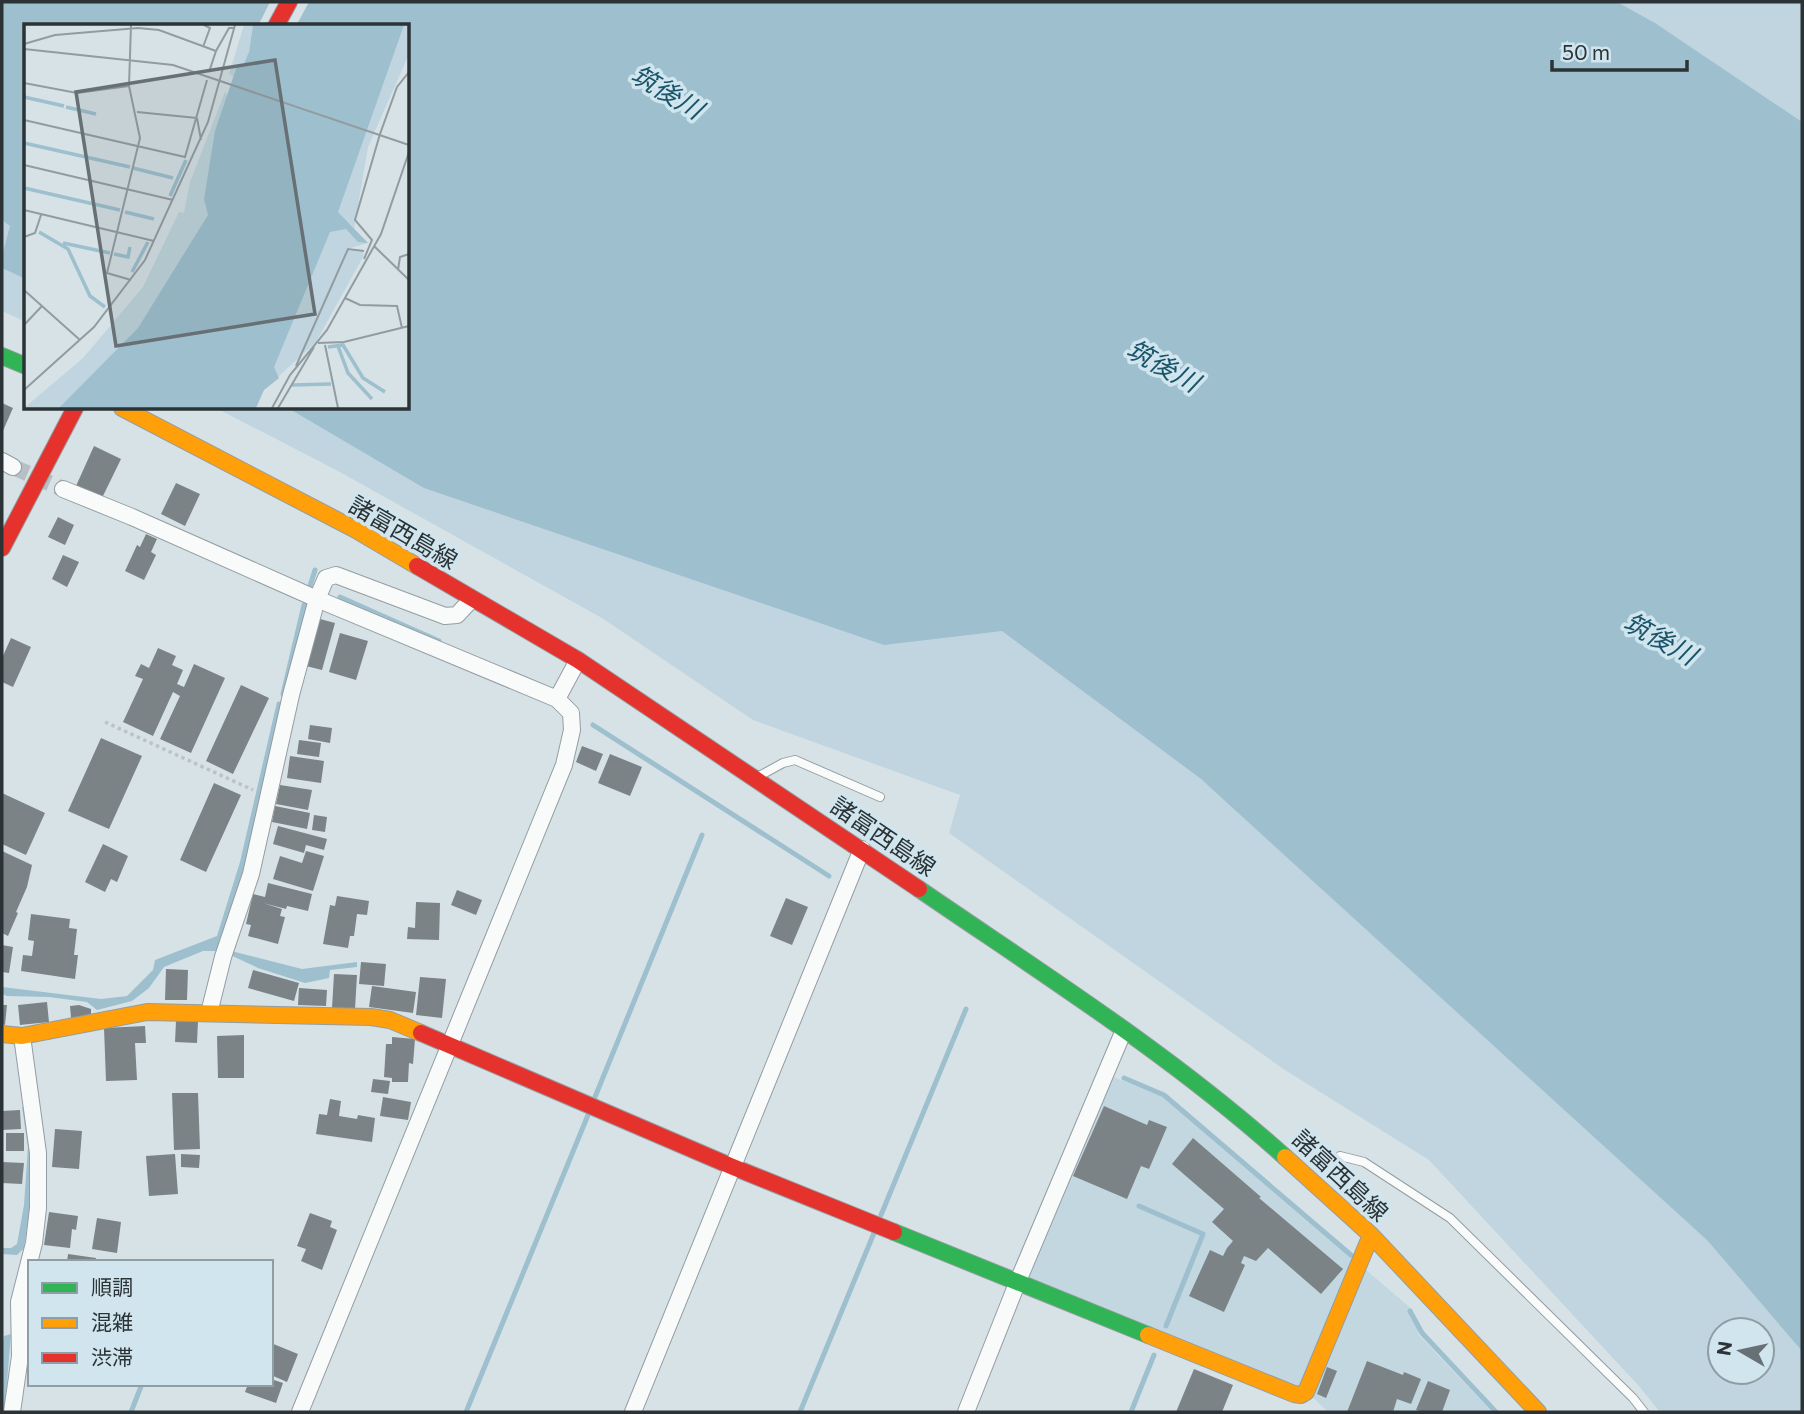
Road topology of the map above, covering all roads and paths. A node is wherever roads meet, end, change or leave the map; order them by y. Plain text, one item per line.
1 (289, 2) edge
2 (277, 24) edge
3 (2, 356) edge
4 (24, 365) edge
5 (74, 410) edge
6 (126, 410) edge
7 (63, 489) tunnel mouth
8 (2, 548) edge
9 (472, 598) junction
10 (317, 599) junction
11 (578, 660) junction
12 (557, 699) junction
13 (105, 722) dead end
14 (755, 779) junction
15 (251, 789) dead end
16 (880, 797) dead end
17 (862, 849) junction
18 (209, 1013) junction
19 (1124, 1030) junction
20 (2, 1034) edge
21 (22, 1036) junction
22 (449, 1046) junction
23 (1340, 1156) dead end
24 (733, 1167) junction
25 (1371, 1235) junction
26 (30, 1260) edge
27 (28, 1267) edge
28 (1018, 1282) junction
29 (12, 1412) edge
30 (300, 1412) edge
31 (633, 1412) edge
32 (966, 1412) edge
33 (1538, 1412) edge
34 (1644, 1412) edge

1 - 2 main road
3 - 4 main road
5 - 8 main road
6 - 9 main road, 諸富西島線
7 - 10 street
9 - 10 street
9 - 11 main road, 諸富西島線
10 - 12 street
10 - 18 street
11 - 12 street
11 - 14 main road, 諸富西島線
12 - 22 street
13 - 15 path
14 - 16 lane
14 - 17 main road, 諸富西島線
17 - 19 main road, 諸富西島線
17 - 24 street
18 - 21 main road
18 - 22 main road
19 - 25 main road, 諸富西島線
19 - 28 street
20 - 21 main road
21 - 26 street
22 - 24 main road
22 - 30 street
23 - 34 lane
24 - 28 main road
24 - 31 street
25 - 28 main road
25 - 33 main road, 諸富西島線
27 - 29 street
28 - 32 street

